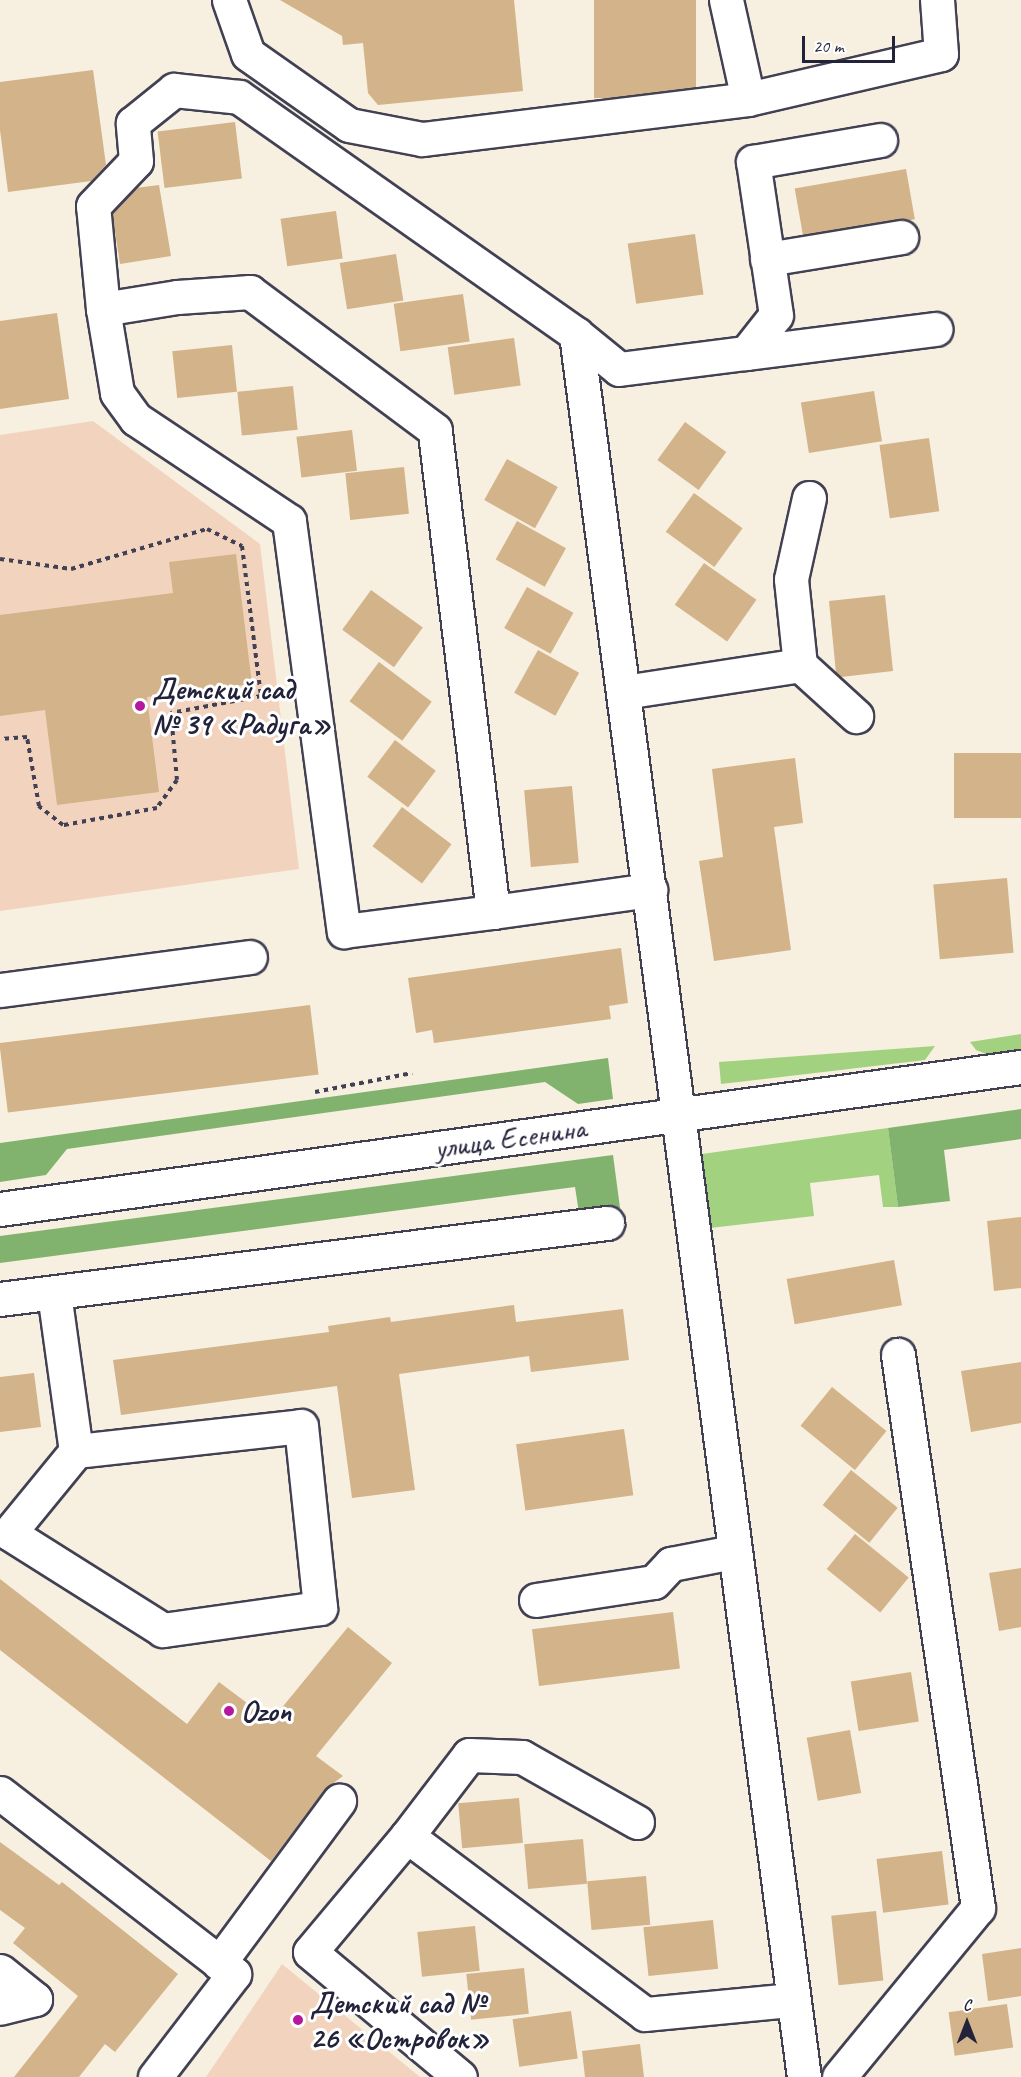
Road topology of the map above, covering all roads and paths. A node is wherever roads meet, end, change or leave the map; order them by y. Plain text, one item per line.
1 (229, 0) edge
2 (726, 0) edge
3 (937, 0) edge
4 (748, 99) junction
5 (880, 141) dead end
6 (901, 237) dead end
7 (768, 259) junction
8 (103, 309) junction
9 (935, 329) dead end
10 (576, 334) junction
11 (746, 353) junction
12 (809, 498) dead end
13 (0, 559) edge
14 (800, 664) junction
15 (624, 692) junction
16 (856, 716) dead end
17 (0, 740) edge
18 (650, 890) junction
19 (493, 912) junction
20 (250, 957) dead end
21 (0, 990) edge
22 (1021, 1067) edge
23 (412, 1073) dead end
24 (315, 1092) dead end
25 (678, 1114) junction
26 (0, 1209) edge
27 (607, 1223) dead end
28 (54, 1293) junction
29 (0, 1299) edge
30 (898, 1355) dead end
31 (76, 1451) junction
32 (4, 1539) edge
33 (733, 1552) junction
34 (536, 1600) dead end
35 (0, 1793) edge
36 (339, 1801) dead end
37 (637, 1822) dead end
38 (407, 1836) junction
39 (219, 1963) junction
40 (0, 1971) edge
41 (791, 2000) junction
42 (0, 2008) edge
43 (155, 2077) edge
44 (460, 2077) edge
45 (804, 2077) edge
46 (838, 2077) edge

1 - 4 street
2 - 4 street
3 - 4 street
5 - 7 street
6 - 7 street
7 - 11 street
8 - 10 street
8 - 19 street
8 - 19 street
9 - 11 street
10 - 11 street
10 - 15 street
12 - 14 street
13 - 17 path
14 - 15 street
14 - 16 street
15 - 18 street
18 - 19 street
18 - 25 street
20 - 21 street
22 - 25 street, улица Есенина
23 - 24 path
25 - 26 street, улица Есенина
25 - 33 street
27 - 28 street
28 - 29 street
28 - 31 street
30 - 46 street
31 - 32 street
31 - 32 street
33 - 34 street
33 - 41 street
35 - 39 street
36 - 39 street
37 - 38 street
38 - 41 street
38 - 44 street
39 - 43 street
40 - 42 street
41 - 45 street

